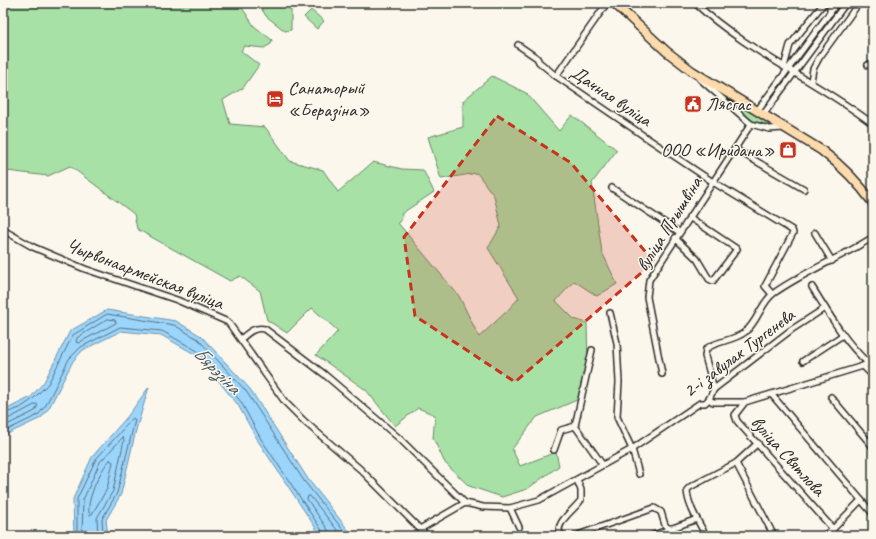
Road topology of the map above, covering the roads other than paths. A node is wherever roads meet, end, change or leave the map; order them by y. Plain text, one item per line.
1 (607, 3) edge
2 (614, 3) edge
3 (695, 3) edge
4 (824, 3) edge
5 (830, 3) edge
6 (837, 3) edge
7 (846, 3) edge
8 (859, 3) edge
9 (830, 13) junction
10 (836, 17) junction
11 (518, 46) dead end
12 (786, 68) junction
13 (692, 71) junction
14 (795, 72) junction
15 (556, 76) junction
16 (811, 81) junction
17 (760, 113) junction
18 (751, 124) junction
19 (873, 124) edge
20 (785, 128) junction
21 (735, 149) junction
22 (713, 182) junction
23 (612, 188) dead end
24 (804, 189) dead end
25 (873, 203) edge
26 (689, 218) junction
27 (3, 230) edge
28 (679, 232) junction
29 (815, 233) dead end
30 (873, 237) edge
31 (675, 238) junction
32 (832, 261) junction
33 (812, 287) dead end
34 (772, 294) junction
35 (825, 308) junction
36 (610, 313) dead end
37 (843, 335) junction
38 (241, 339) junction
39 (592, 350) dead end
40 (803, 361) dead end
41 (871, 361) edge
42 (863, 366) junction
43 (662, 374) dead end
44 (873, 376) edge
45 (714, 389) junction
46 (772, 395) junction
47 (832, 397) dead end
48 (709, 399) junction
49 (745, 402) junction
50 (575, 426) junction
51 (758, 443) junction
52 (873, 447) edge
53 (632, 449) junction
54 (554, 450) dead end
55 (736, 463) junction
56 (602, 464) junction
57 (639, 474) dead end
58 (577, 480) junction
59 (861, 500) junction
60 (465, 503) junction
61 (510, 508) junction
62 (873, 514) edge
63 (697, 519) junction
64 (519, 527) dead end
65 (673, 528) junction
66 (420, 529) junction
67 (833, 529) junction
68 (426, 536) edge
69 (563, 536) edge
70 (574, 536) edge
71 (651, 536) edge
72 (706, 536) edge
73 (774, 536) edge
74 (823, 536) edge

1 - 15 street
2 - 13 main road
3 - 12 street
4 - 12 street
5 - 9 street
6 - 9 street
7 - 10 street
8 - 16 street
9 - 10 street
9 - 12 street
10 - 14 street
11 - 15 street, Дачная вуліца
12 - 14 street
12 - 17 street
13 - 17 main road
13 - 18 street
14 - 16 street
14 - 17 street
15 - 22 street, Дачная вуліца
16 - 19 street
17 - 20 main road
18 - 20 street
18 - 21 street, вуліца Прышвіна
20 - 25 main road
21 - 22 street, вуліца Прышвіна
21 - 24 street
22 - 26 street, вуліца Прышвіна
22 - 34 street, Дачная вуліца
23 - 28 street
26 - 28 street, вуліца Прышвіна
26 - 31 street
27 - 38 street, Чырвонаармейская вуліца
28 - 31 street, вуліца Прышвіна
29 - 32 street
30 - 32 street
31 - 43 street, вуліца Прышвіна
32 - 34 street
33 - 35 street
34 - 45 street
35 - 37 street
35 - 45 street, 2-і завулак Тургенева
36 - 53 street
37 - 40 street
37 - 41 street
38 - 60 street
38 - 66 street, Чырвонаармейская вуліца
39 - 50 street
41 - 42 street
42 - 44 street
42 - 46 street
45 - 48 street, 2-і завулак Тургенева
46 - 49 street
46 - 59 street
47 - 52 street
48 - 49 street
48 - 53 street, 2-і завулак Тургенева
49 - 51 street, вуліца Святлова
50 - 54 street
50 - 56 street
51 - 55 street
51 - 67 street, вуліца Святлова
53 - 56 street, 2-і завулак Тургенева
53 - 57 street
55 - 63 street
55 - 73 street
56 - 58 street, 2-і завулак Тургенева
58 - 61 street, 2-і завулак Тургенева
58 - 69 street
59 - 62 street
59 - 67 street
60 - 61 street, 2-і завулак Тургенева
60 - 66 street
61 - 64 street
63 - 65 street
63 - 72 street
65 - 70 street
65 - 71 street
66 - 68 street, Чырвонаармейская вуліца
67 - 74 street

